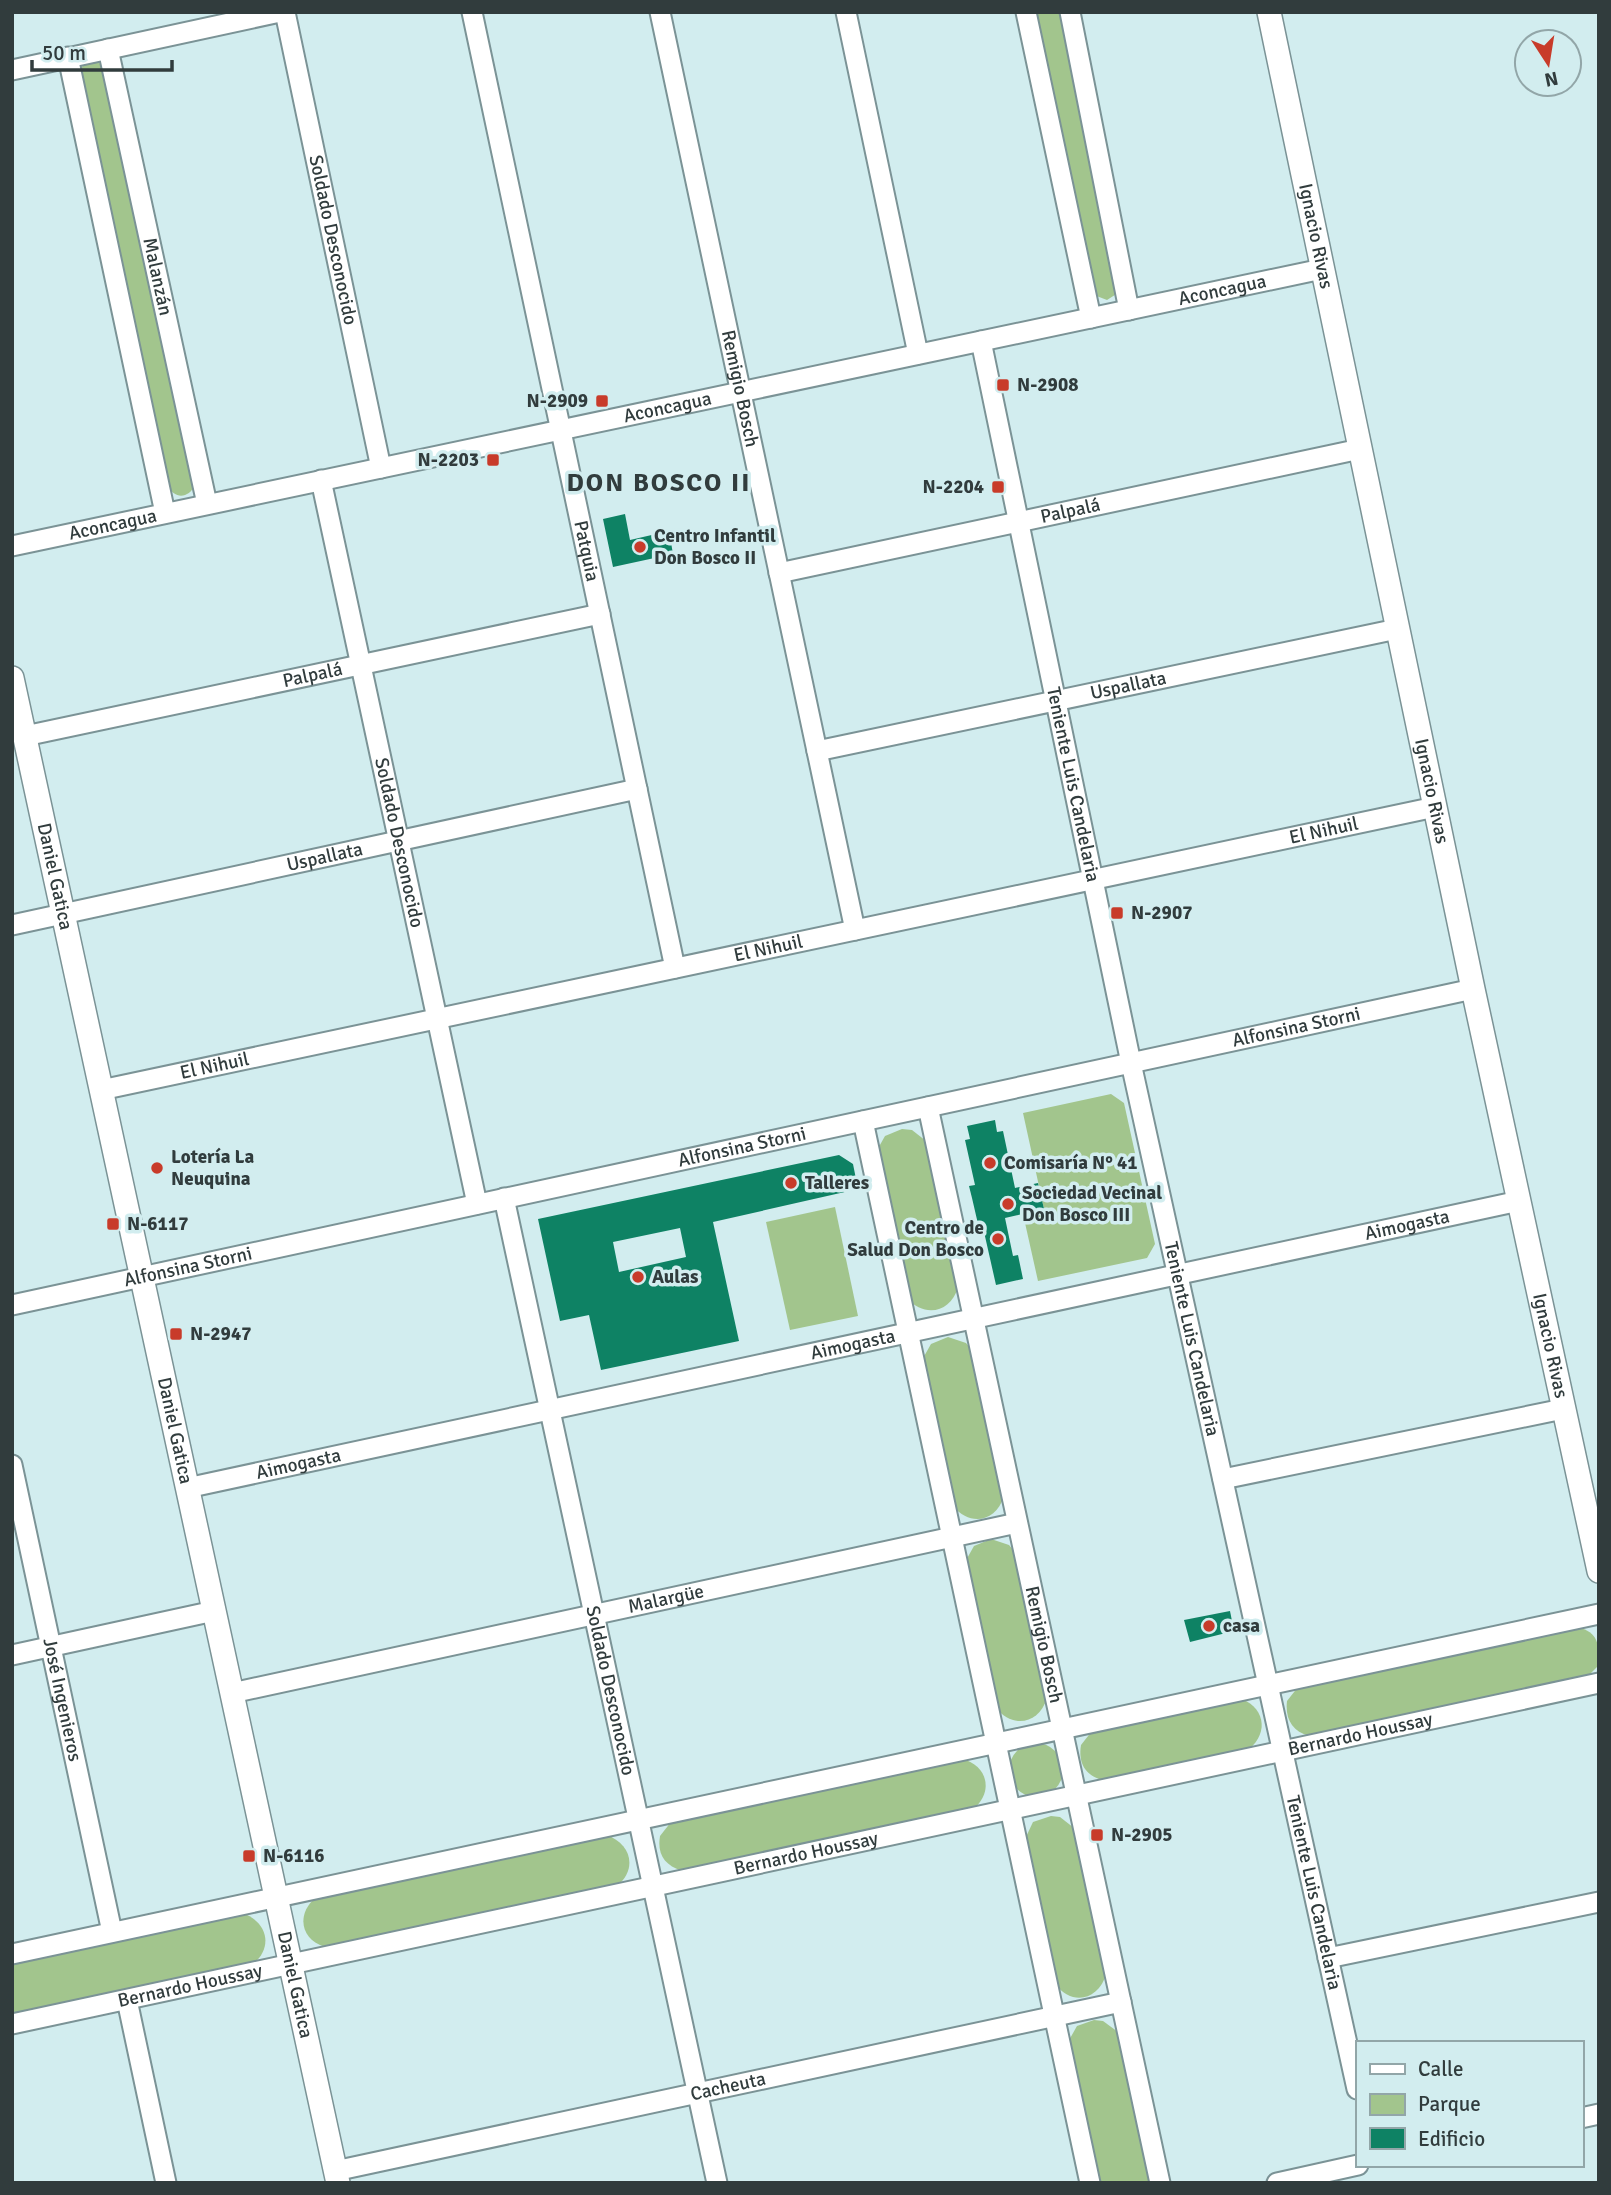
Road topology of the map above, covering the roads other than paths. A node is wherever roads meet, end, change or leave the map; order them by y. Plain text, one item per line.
1 (280, 12) edge
2 (285, 12) edge
3 (472, 12) edge
4 (660, 12) edge
5 (846, 12) edge
6 (1026, 12) edge
7 (1070, 12) edge
8 (1269, 12) edge
9 (108, 49) junction
10 (68, 57) junction
11 (12, 70) edge
12 (1322, 269) junction
13 (1129, 310) junction
14 (1091, 318) junction
15 (981, 341) junction
16 (918, 355) junction
17 (741, 392) junction
18 (561, 430) junction
19 (1360, 449) junction
20 (381, 468) junction
21 (321, 481) junction
22 (208, 504) junction
23 (165, 513) junction
24 (1018, 522) junction
25 (12, 545) edge
26 (779, 573) junction
27 (600, 614) junction
28 (1398, 629) junction
29 (361, 665) junction
30 (12, 678) edge
31 (1056, 701) junction
32 (25, 736) junction
33 (817, 751) junction
34 (637, 789) junction
35 (1434, 807) junction
36 (399, 841) junction
37 (1093, 879) junction
38 (63, 914) junction
39 (12, 925) edge
40 (855, 930) junction
41 (675, 968) junction
42 (1473, 989) junction
43 (437, 1019) junction
44 (1131, 1063) junction
45 (101, 1090) junction
46 (928, 1107) junction
47 (863, 1121) junction
48 (504, 1198) junction
49 (1518, 1201) junction
50 (477, 1204) junction
51 (1178, 1274) junction
52 (142, 1277) junction
53 (12, 1305) edge
54 (973, 1318) junction
55 (908, 1333) junction
56 (1563, 1409) junction
57 (550, 1410) junction
58 (12, 1465) edge
59 (1223, 1479) junction
60 (187, 1488) junction
61 (1017, 1523) junction
62 (952, 1537) junction
63 (1599, 1571) edge
64 (214, 1611) junction
65 (1599, 1614) edge
66 (594, 1615) junction
67 (51, 1646) junction
68 (12, 1655) edge
69 (1599, 1683) edge
70 (1268, 1685) junction
71 (232, 1693) junction
72 (1062, 1729) junction
73 (996, 1743) junction
74 (1283, 1751) junction
75 (1076, 1796) junction
76 (1010, 1810) junction
77 (639, 1820) junction
78 (653, 1886) junction
79 (276, 1897) junction
80 (1599, 1902) edge
81 (112, 1932) junction
82 (12, 1954) edge
83 (1328, 1958) junction
84 (290, 1965) junction
85 (127, 2000) junction
86 (1121, 2002) junction
87 (1054, 2016) junction
88 (12, 2024) edge
89 (1356, 2084) edge
90 (697, 2093) junction
91 (1356, 2166) edge
92 (336, 2177) edge
93 (166, 2183) edge
94 (717, 2183) edge
95 (1090, 2183) edge
96 (1160, 2183) edge
97 (1277, 2183) edge

1 - 9 street
2 - 20 street, Soldado Desconocido
3 - 18 street, Patquia
4 - 17 street, Remigio Bosch
5 - 16 street
6 - 14 street
7 - 13 street
8 - 12 main road, Ignacio Rivas
9 - 10 street
9 - 22 street, Malanzán
10 - 11 street
10 - 23 street
12 - 13 street, Aconcagua
12 - 19 main road, Ignacio Rivas
13 - 14 street, Aconcagua
14 - 15 street, Aconcagua
15 - 16 street, Aconcagua
15 - 24 street, Teniente Luis Candelaria
16 - 17 street, Aconcagua
17 - 18 street, Aconcagua
17 - 26 street, Remigio Bosch
18 - 20 street, Aconcagua
18 - 27 street, Patquia
19 - 24 street, Palpalá
19 - 28 main road, Ignacio Rivas
20 - 21 street, Aconcagua
21 - 22 street, Aconcagua
21 - 29 street, Soldado Desconocido
22 - 23 street, Aconcagua
23 - 25 street, Aconcagua
24 - 26 street, Palpalá
24 - 31 street, Teniente Luis Candelaria
26 - 33 street, Remigio Bosch
27 - 29 street, Palpalá
27 - 34 street, Patquia
28 - 31 street, Uspallata
28 - 35 main road, Ignacio Rivas
29 - 32 street, Palpalá
29 - 36 street, Soldado Desconocido
30 - 32 main road, Daniel Gatica
31 - 33 street, Uspallata
31 - 37 street, Teniente Luis Candelaria
32 - 38 main road, Daniel Gatica
33 - 40 street, Remigio Bosch
34 - 36 street, Uspallata
34 - 41 street, Patquia
35 - 37 street, El Nihuil
35 - 42 main road, Ignacio Rivas
36 - 38 street, Uspallata
36 - 43 street, Soldado Desconocido
37 - 40 street, El Nihuil
37 - 44 street, Teniente Luis Candelaria
38 - 39 street, Uspallata
38 - 45 main road, Daniel Gatica
40 - 41 street, El Nihuil
41 - 43 street, El Nihuil
42 - 44 street, Alfonsina Storni
42 - 49 main road, Ignacio Rivas
43 - 45 street, El Nihuil
43 - 50 street, Soldado Desconocido
44 - 46 street, Alfonsina Storni
44 - 51 street, Teniente Luis Candelaria
45 - 52 main road, Daniel Gatica
46 - 47 street, Alfonsina Storni
46 - 54 street, Remigio Bosch
47 - 48 street, Alfonsina Storni
47 - 55 street
48 - 50 street, Alfonsina Storni
48 - 57 street, Soldado Desconocido
49 - 51 street, Aimogasta
49 - 56 main road, Ignacio Rivas
50 - 52 street, Alfonsina Storni
51 - 54 street, Aimogasta
51 - 59 street, Teniente Luis Candelaria
52 - 53 street, Alfonsina Storni
52 - 60 main road, Daniel Gatica
54 - 55 street, Aimogasta
54 - 61 street, Remigio Bosch
55 - 57 street, Aimogasta
55 - 62 street
56 - 59 street
56 - 63 main road, Ignacio Rivas
57 - 60 street, Aimogasta
57 - 66 street, Soldado Desconocido
58 - 67 street, José Ingenieros
59 - 70 street, Teniente Luis Candelaria
60 - 64 main road, Daniel Gatica
61 - 62 street, Malargüe
61 - 72 street, Remigio Bosch
62 - 66 street, Malargüe
62 - 73 street
64 - 67 street
64 - 71 main road, Daniel Gatica
65 - 70 street
66 - 71 street, Malargüe
66 - 77 street, Soldado Desconocido
67 - 68 street
67 - 81 street, José Ingenieros
69 - 74 street, Bernardo Houssay
70 - 72 street
70 - 74 street, Teniente Luis Candelaria
71 - 79 main road, Daniel Gatica
72 - 73 street
72 - 75 street, Remigio Bosch
73 - 76 street
73 - 77 street
74 - 75 street, Bernardo Houssay
74 - 83 street, Teniente Luis Candelaria
75 - 76 street, Bernardo Houssay
75 - 86 street, Remigio Bosch
76 - 78 street, Bernardo Houssay
76 - 87 street
77 - 78 street, Soldado Desconocido
77 - 79 street
78 - 84 street, Bernardo Houssay
78 - 90 street, Soldado Desconocido
79 - 81 street
79 - 84 main road, Daniel Gatica
80 - 83 street
81 - 82 street
83 - 89 street, Teniente Luis Candelaria
84 - 85 street, Bernardo Houssay
84 - 92 main road, Daniel Gatica
85 - 88 street, Bernardo Houssay
85 - 93 street
86 - 87 street, Cacheuta
86 - 96 street, Remigio Bosch
87 - 90 street, Cacheuta
87 - 95 street
90 - 92 street, Cacheuta
90 - 94 street, Soldado Desconocido
91 - 97 street

